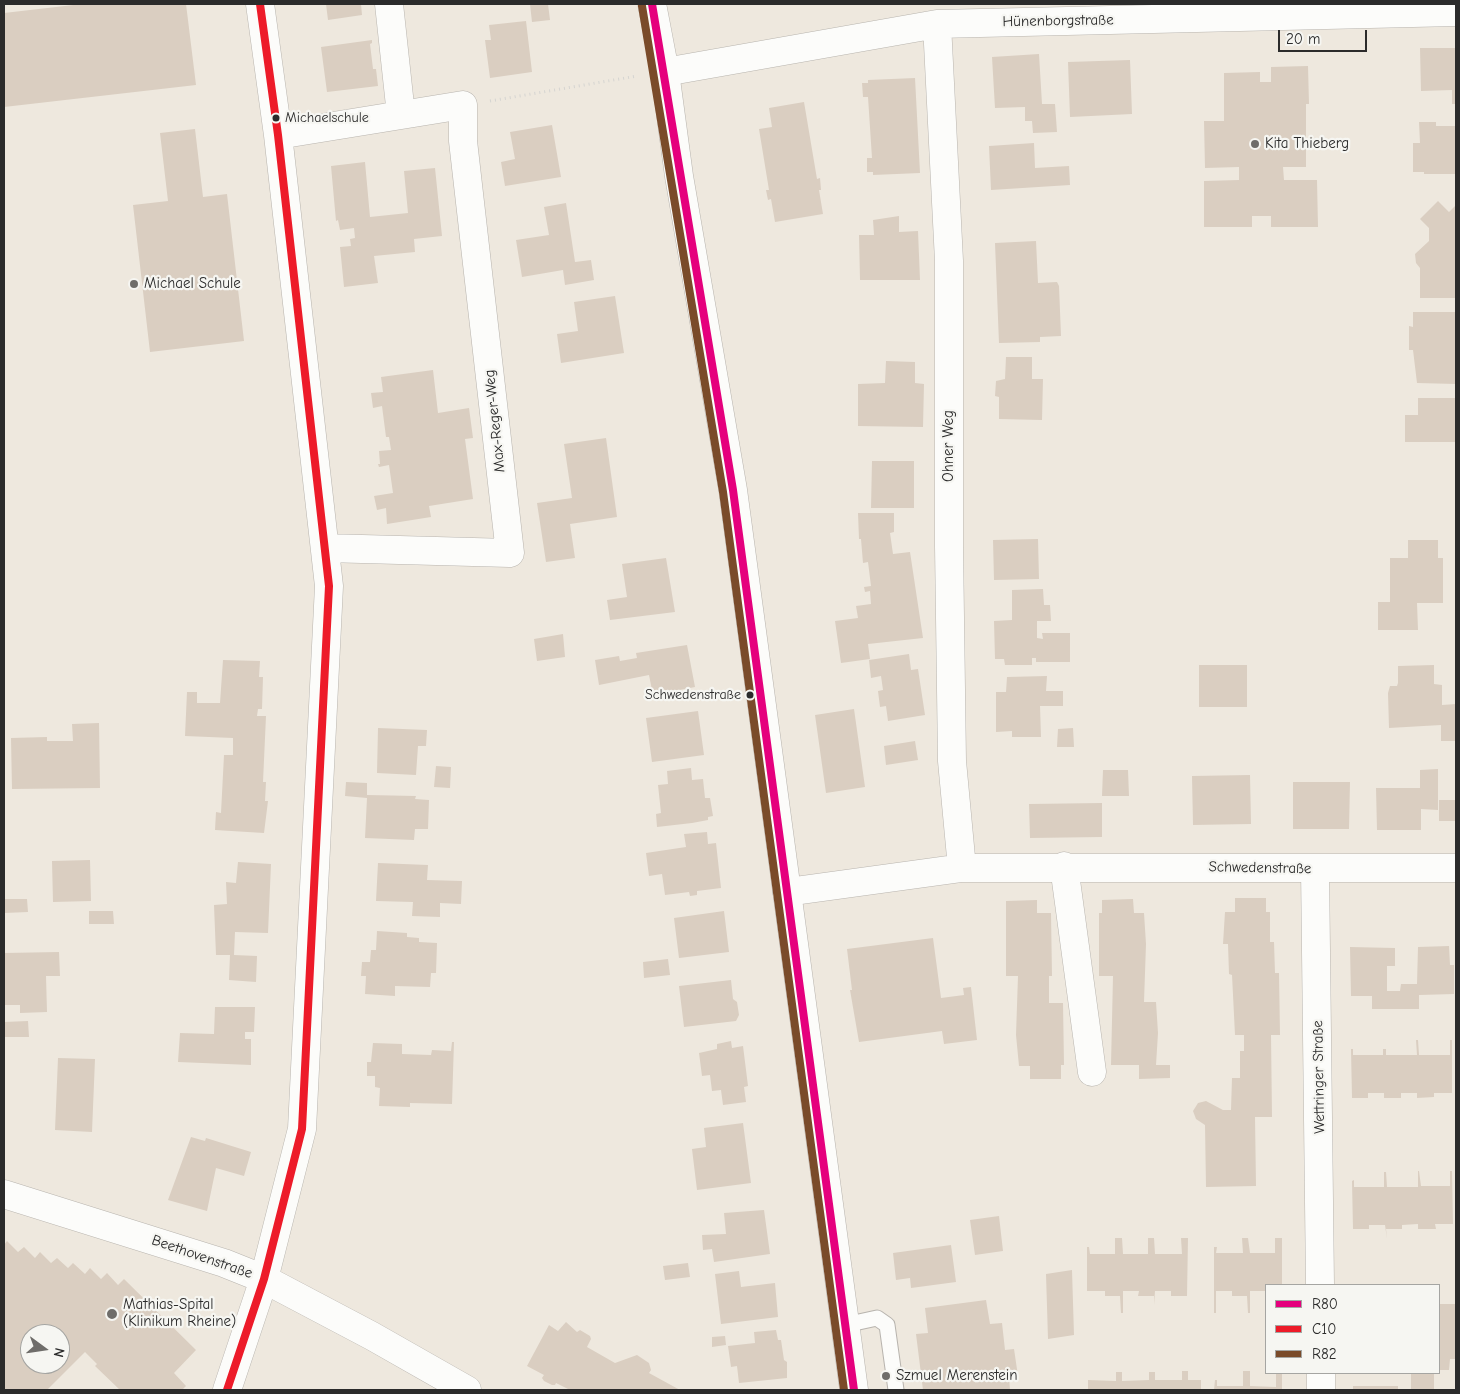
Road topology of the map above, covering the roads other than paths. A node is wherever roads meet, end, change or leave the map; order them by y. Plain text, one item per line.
1 (260, 4) edge
2 (389, 4) edge
3 (652, 4) edge
4 (1456, 12) edge
5 (937, 24) junction
6 (665, 72) junction
7 (400, 115) junction
8 (278, 135) junction
9 (325, 548) junction
10 (1064, 866) junction
11 (962, 868) junction
12 (1314, 868) junction
13 (1456, 868) edge
14 (787, 892) junction
15 (1092, 1072) dead end
16 (4, 1194) edge
17 (264, 1279) junction
18 (1320, 1284) edge
19 (845, 1325) junction
20 (1320, 1374) edge
21 (227, 1390) edge
22 (467, 1390) edge
23 (854, 1390) edge
24 (896, 1390) edge
25 (1321, 1390) edge

1 - 8 street
2 - 7 street
3 - 6 street
4 - 5 street, Hünenborgstraße
5 - 6 street, Hünenborgstraße
5 - 11 street, Ohner Weg
6 - 14 street
7 - 8 street
7 - 9 street, Max-Reger-Weg
8 - 9 street
9 - 17 street
10 - 11 street, Schwedenstraße
10 - 12 street, Schwedenstraße
10 - 15 street
11 - 14 street, Schwedenstraße
12 - 13 street, Schwedenstraße
12 - 18 street, Wettringer Straße
14 - 19 street
16 - 17 street, Beethovenstraße
17 - 21 street
17 - 22 street, Beethovenstraße
19 - 23 street
19 - 24 lane
20 - 25 street

